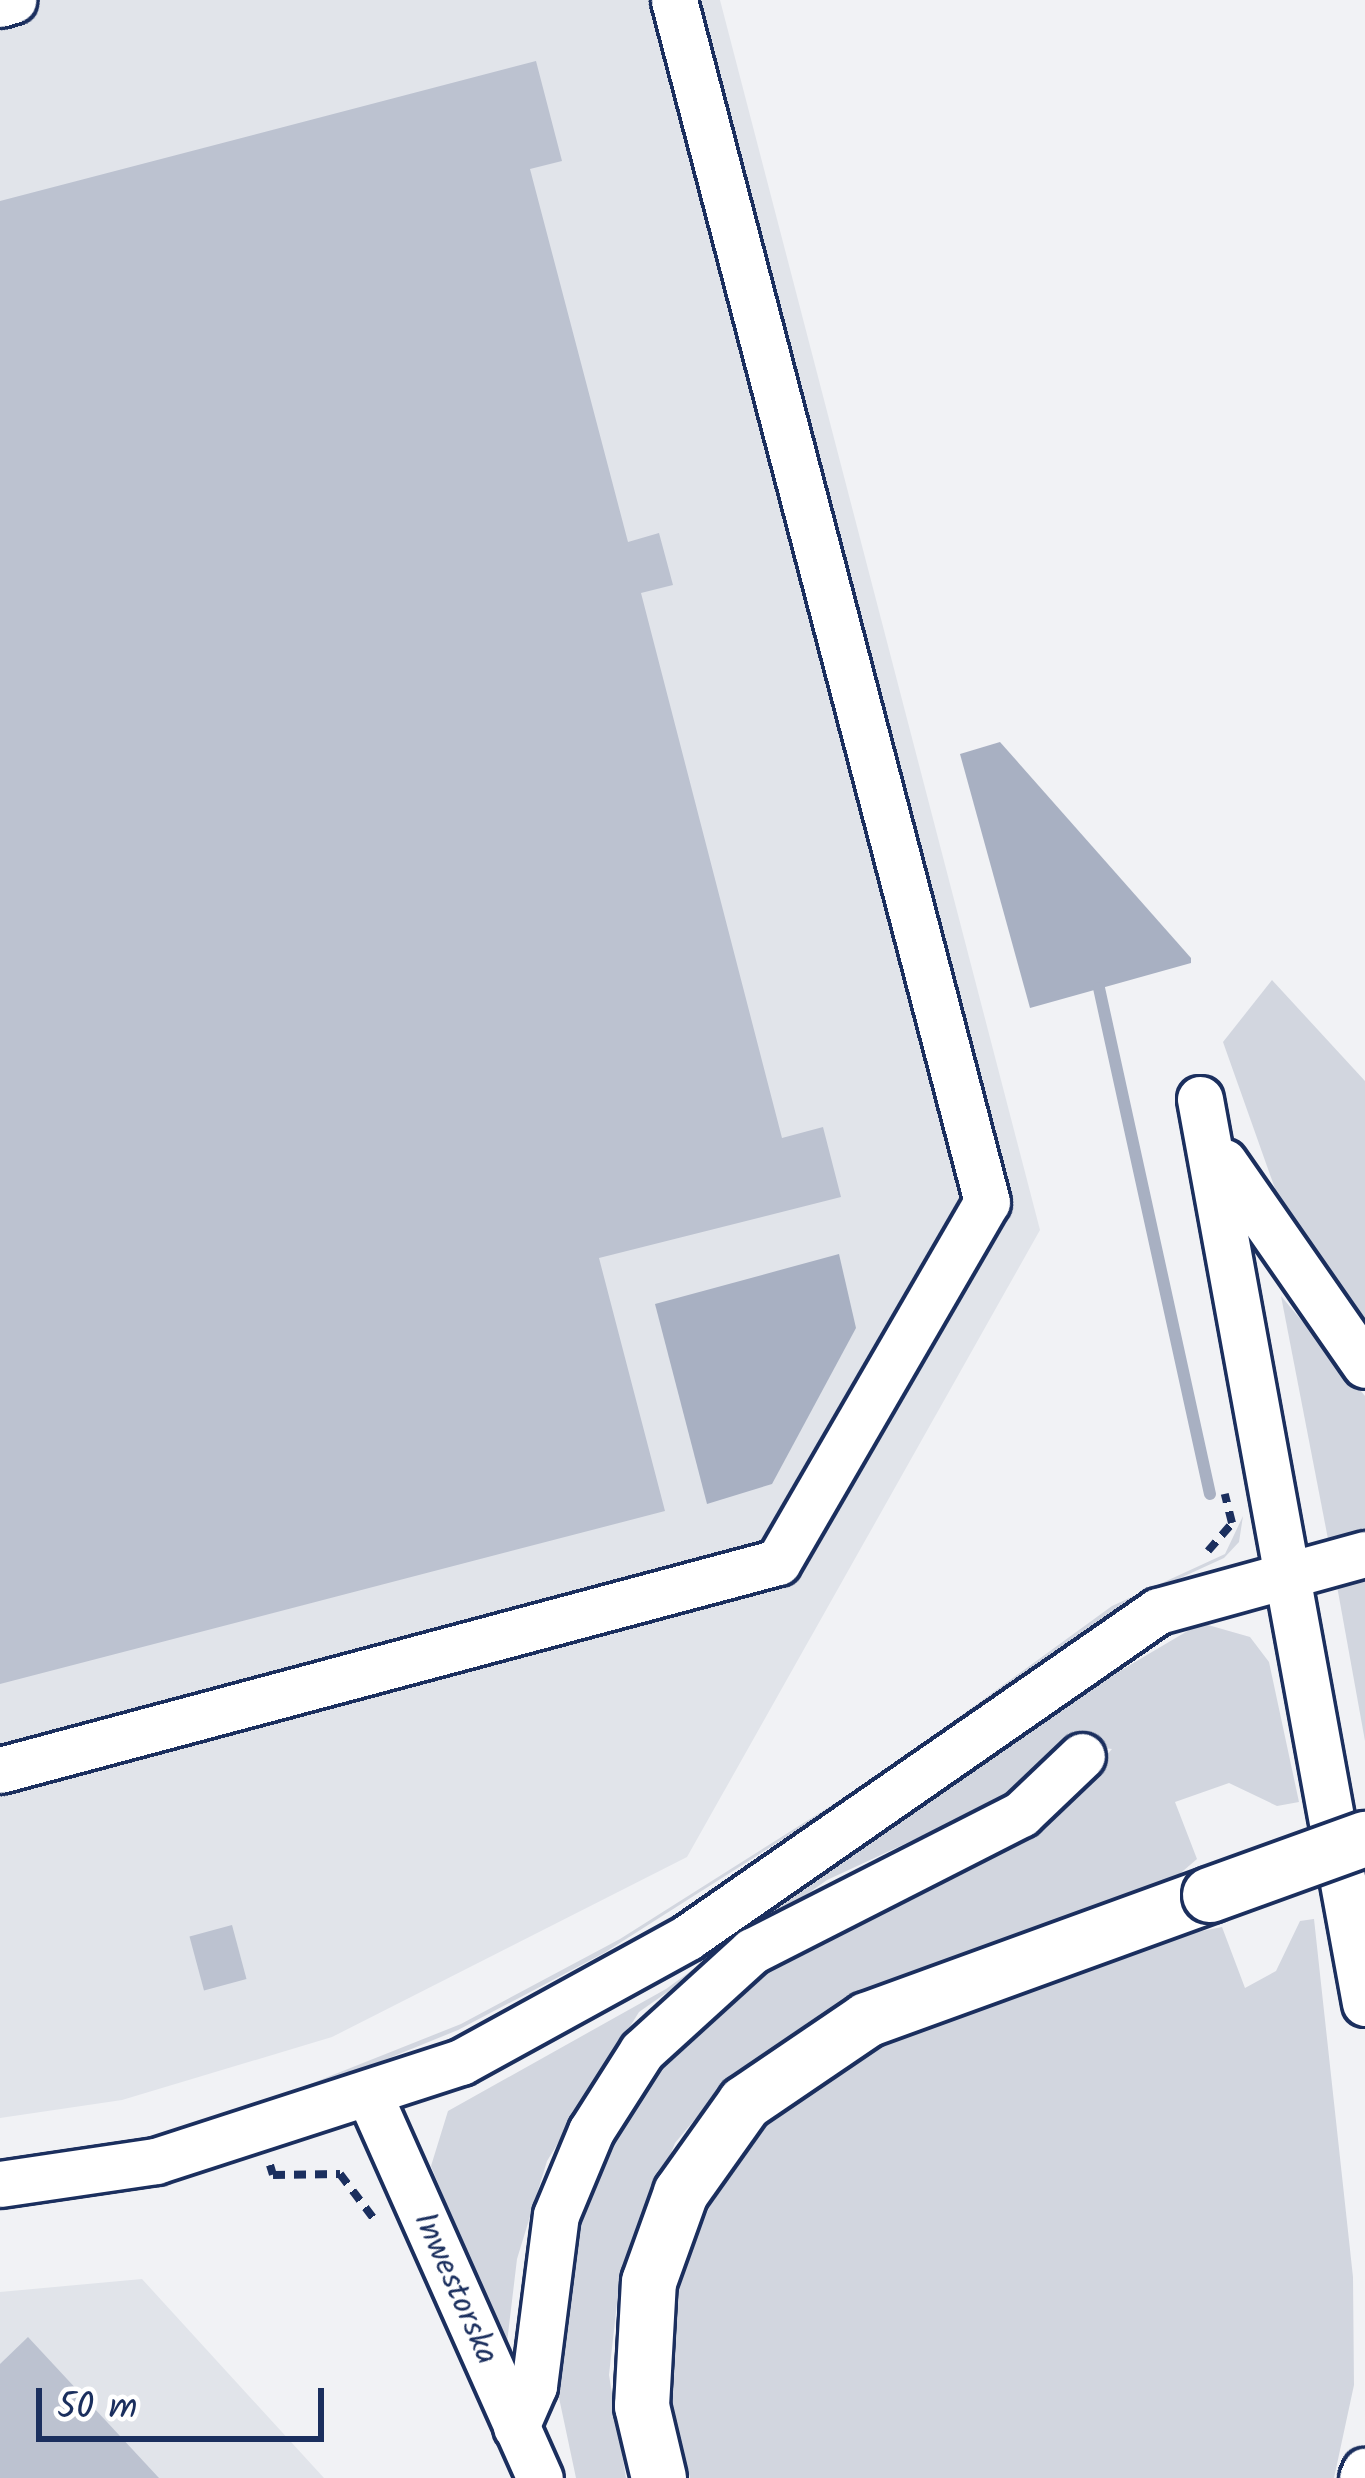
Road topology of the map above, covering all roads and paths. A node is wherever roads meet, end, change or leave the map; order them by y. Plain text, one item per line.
1 (14, 0) edge
2 (674, 0) edge
3 (0, 4) edge
4 (1365, 1365) edge
5 (1225, 1494) dead end
6 (1365, 1554) edge
7 (1186, 1559) dead end
8 (1294, 1570) junction
9 (1082, 1756) dead end
10 (0, 1770) edge
11 (1365, 1839) edge
12 (1365, 2002) edge
13 (371, 2099) junction
14 (273, 2175) dead end
15 (0, 2184) edge
16 (382, 2232) dead end
17 (516, 2427) junction
18 (540, 2478) edge
19 (659, 2478) edge

1 - 3 street
2 - 10 street
4 - 8 street
5 - 7 path
6 - 8 street
8 - 12 street
8 - 13 street
9 - 17 street
11 - 19 main road, bridge
13 - 15 street
13 - 17 street, Inwestorska
14 - 16 path
17 - 18 street, Inwestorska

